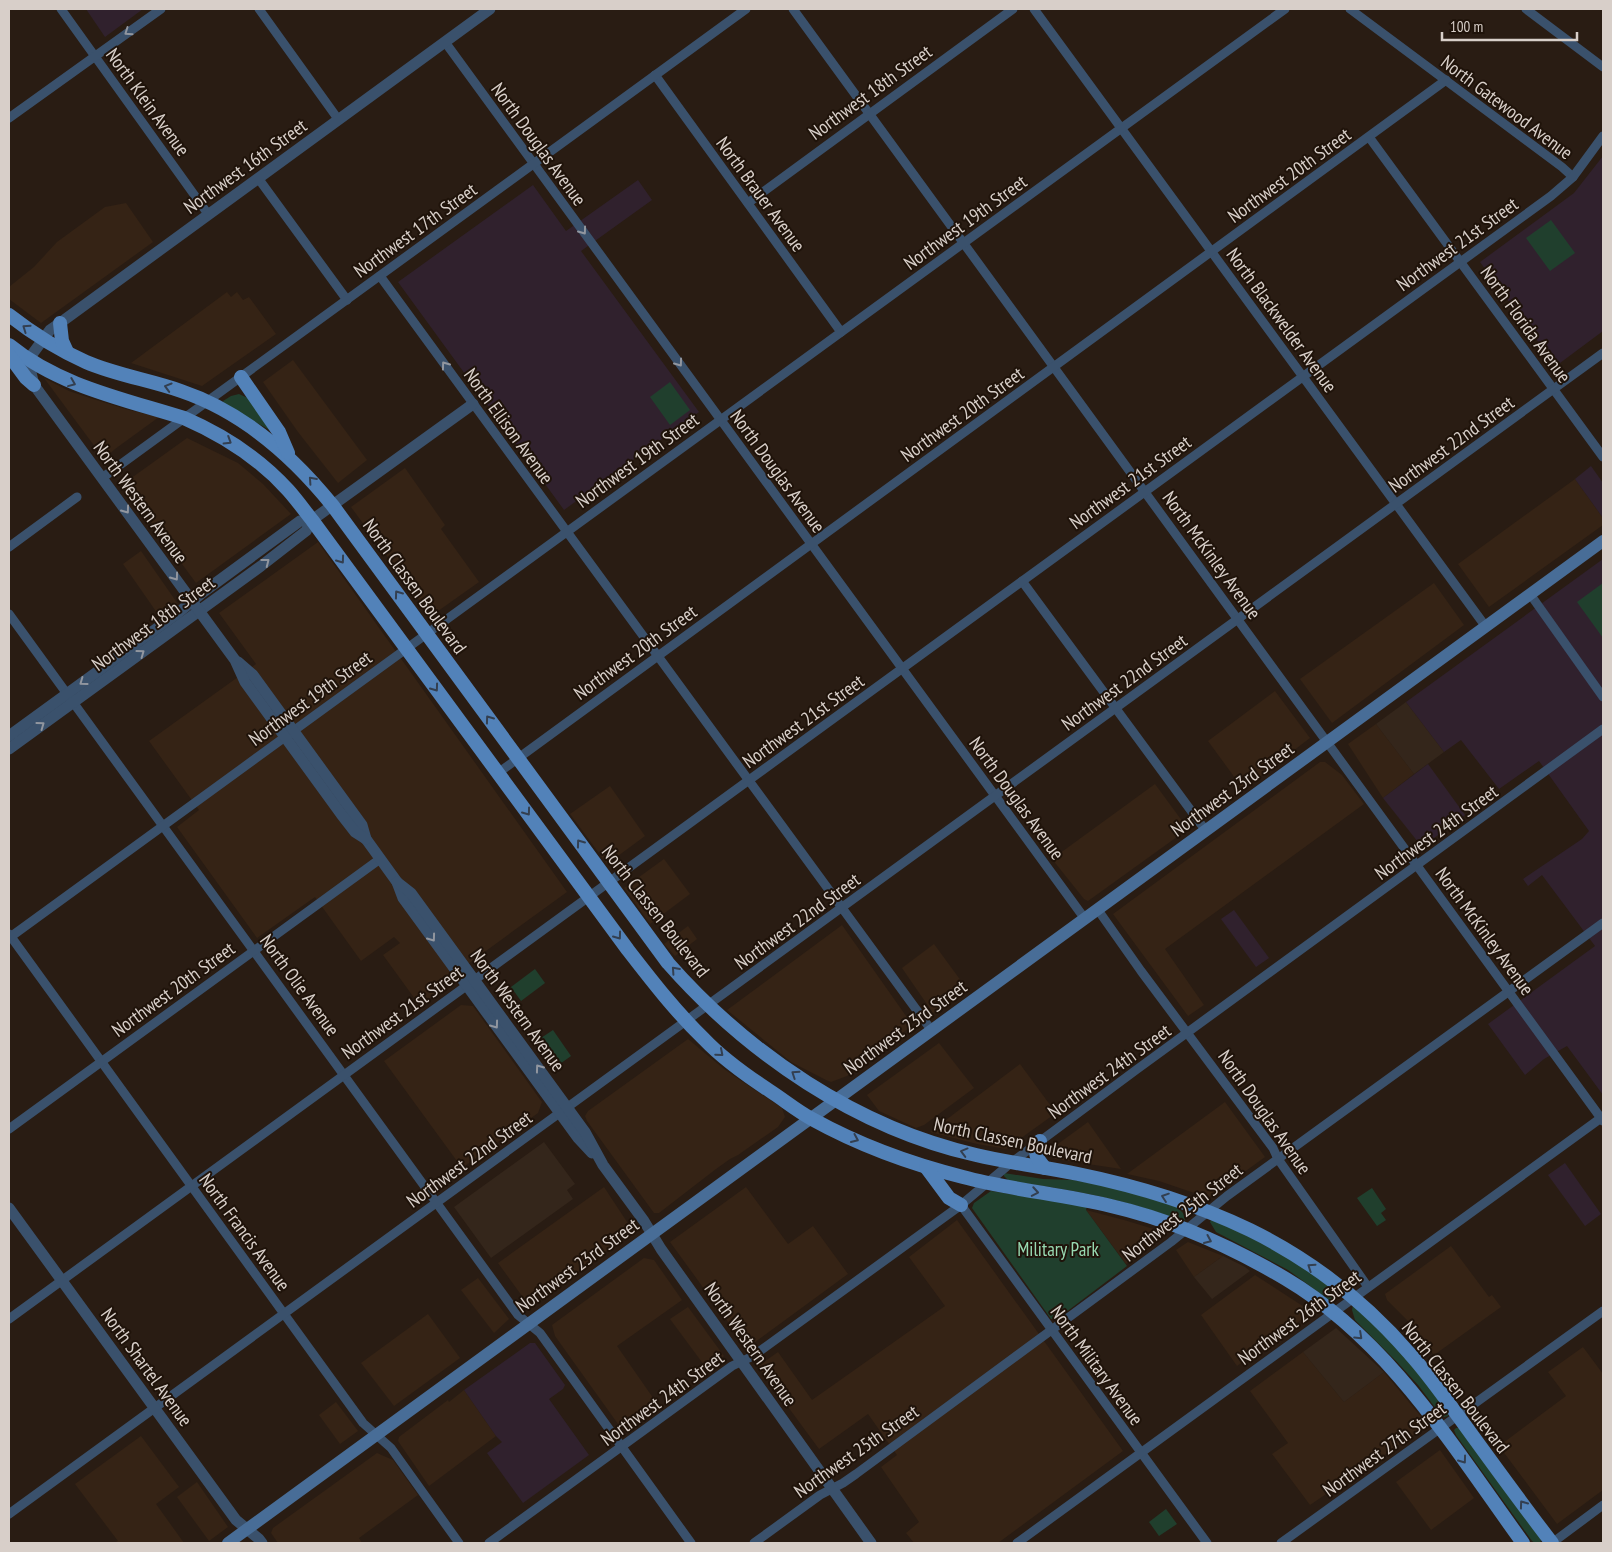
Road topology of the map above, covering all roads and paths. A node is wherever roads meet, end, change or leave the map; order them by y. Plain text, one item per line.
1 (61, 9) edge
2 (161, 9) edge
3 (259, 9) edge
4 (490, 9) edge
5 (746, 9) edge
6 (793, 9) edge
7 (1013, 9) edge
8 (1034, 9) edge
9 (1284, 9) edge
10 (1350, 9) edge
11 (1526, 9) edge
12 (445, 42) junction
13 (95, 56) junction
14 (1603, 67) edge
15 (655, 75) junction
16 (1446, 80) junction
17 (870, 114) junction
18 (9, 118) edge
19 (338, 120) junction
20 (1121, 128) junction
21 (1369, 136) junction
22 (1603, 136) edge
23 (534, 164) junction
24 (1572, 177) junction
25 (258, 178) junction
26 (748, 203) junction
27 (208, 214) junction
28 (964, 242) junction
29 (1212, 252) junction
30 (1460, 262) junction
31 (380, 276) junction
32 (347, 300) junction
33 (9, 315) edge
34 (60, 323) junction
35 (841, 332) junction
36 (44, 340) junction
37 (9, 345) edge
38 (68, 352) junction
39 (1603, 353) edge
40 (9, 355) edge
41 (28, 360) junction
42 (1054, 366) junction
43 (1303, 376) junction
44 (241, 377) junction
45 (34, 385) junction
46 (1554, 390) junction
47 (207, 402) junction
48 (473, 404) junction
49 (184, 418) junction
50 (720, 420) junction
51 (289, 456) junction
52 (1603, 457) edge
53 (102, 478) junction
54 (1145, 491) junction
55 (77, 497) dead end
56 (1396, 504) junction
57 (333, 506) junction
58 (312, 520) junction
59 (566, 532) junction
60 (1603, 541) edge
61 (811, 544) junction
62 (9, 547) edge
63 (240, 565) junction
64 (248, 576) junction
65 (1022, 581) junction
66 (1530, 594) junction
67 (192, 601) junction
68 (199, 611) junction
69 (9, 614) edge
70 (1239, 619) junction
71 (1486, 627) junction
72 (427, 633) junction
73 (406, 649) junction
74 (658, 656) junction
75 (902, 668) junction
76 (1603, 697) edge
77 (70, 698) junction
78 (1116, 708) junction
79 (1603, 730) edge
80 (289, 734) junction
81 (9, 736) edge
82 (1328, 742) junction
83 (9, 749) edge
84 (518, 758) junction
85 (498, 773) junction
86 (748, 780) junction
87 (995, 796) junction
88 (163, 826) junction
89 (1206, 831) junction
90 (380, 858) junction
91 (1418, 866) junction
92 (608, 882) junction
93 (589, 897) junction
94 (842, 908) junction
95 (1098, 910) junction
96 (1085, 919) junction
97 (1603, 922) edge
98 (9, 936) edge
99 (254, 950) junction
100 (471, 983) junction
101 (1509, 992) junction
102 (709, 1005) junction
103 (687, 1020) junction
104 (932, 1031) junction
105 (1188, 1033) junction
106 (101, 1062) junction
107 (345, 1074) junction
108 (836, 1099) junction
109 (563, 1110) junction
110 (811, 1118) junction
111 (1602, 1119) edge
112 (9, 1129) edge
113 (1040, 1142) junction
114 (1278, 1159) junction
115 (1012, 1162) junction
116 (926, 1167) junction
117 (1045, 1168) junction
118 (987, 1183) junction
119 (191, 1186) junction
120 (437, 1202) junction
121 (961, 1205) junction
122 (9, 1208) edge
123 (1208, 1212) junction
124 (1185, 1230) junction
125 (652, 1234) junction
126 (62, 1280) junction
127 (1368, 1287) junction
128 (1354, 1297) junction
129 (1603, 1311) edge
130 (1333, 1313) junction
131 (284, 1314) junction
132 (9, 1319) edge
133 (529, 1324) junction
134 (1052, 1330) junction
135 (741, 1362) junction
136 (155, 1408) junction
137 (1458, 1416) junction
138 (1440, 1428) junction
139 (376, 1435) junction
140 (622, 1447) junction
141 (1141, 1453) junction
142 (832, 1488) junction
143 (1603, 1506) edge
144 (9, 1514) edge
145 (247, 1529) junction
146 (228, 1543) edge
147 (262, 1543) edge
148 (459, 1543) edge
149 (489, 1543) edge
150 (691, 1543) edge
151 (754, 1543) edge
152 (871, 1543) edge
153 (1017, 1543) edge
154 (1207, 1543) edge
155 (1281, 1543) edge
156 (1523, 1543) edge
157 (1552, 1543) edge

1 - 13 street, North Klein Avenue
2 -> 13 street
3 - 19 street
4 - 12 street, Northwest 16th Street
5 - 15 street, Northwest 17th Street
6 - 17 street, North McKinley Avenue
7 - 17 street, Northwest 18th Street
8 - 20 street, North Blackwelder Avenue
9 - 20 street, Northwest 19th Street
10 - 16 street, North Gatewood Avenue
11 - 14 street
12 - 19 street, Northwest 16th Street
12 - 23 street, North Douglas Avenue
13 - 18 street
13 - 27 street, North Klein Avenue
15 - 23 street, Northwest 17th Street
15 - 26 street, North Brauer Avenue
16 - 21 street, Northwest 20th Street
16 - 24 street, North Gatewood Avenue
17 - 26 street, Northwest 18th Street
17 - 28 street, North McKinley Avenue
19 - 25 street, Northwest 16th Street
20 - 28 street, Northwest 19th Street
20 - 29 street, North Blackwelder Avenue
21 - 29 street, Northwest 20th Street
21 - 30 street, North Florida Avenue
22 - 24 street, Northwest 21st Street
23 - 31 street, Northwest 17th Street
23 -> 50 street, North Douglas Avenue
24 - 30 street, Northwest 21st Street
25 - 27 street, Northwest 16th Street
25 - 32 street
26 - 35 street, North Brauer Avenue
27 - 34 street, Northwest 16th Street
28 - 35 street, Northwest 19th Street
28 - 42 street, North McKinley Avenue
29 - 42 street, Northwest 20th Street
29 - 43 street, North Blackwelder Avenue
30 - 43 street, Northwest 21st Street
30 - 46 street, North Florida Avenue
31 - 32 street, Northwest 17th Street
48 -> 31 street, North Ellison Avenue
32 - 44 street, Northwest 17th Street
36 -> 33 main road, North Classen Boulevard
34 - 36 street, Northwest 16th Street
34 - 38 main road
35 - 50 street, Northwest 19th Street
36 - 38 main road, North Classen Boulevard
36 - 41 street, Northwest 16th Street
37 - 41 main road, North Classen Boulevard
47 -> 38 main road, North Classen Boulevard
39 - 46 street, Northwest 22nd Street
40 - 45 main road
41 - 45 street, North Western Avenue
41 -> 49 main road, North Classen Boulevard
42 - 54 street, North McKinley Avenue
42 - 61 street, Northwest 20th Street
43 - 54 street, Northwest 21st Street
43 - 56 street, North Blackwelder Avenue
44 - 47 street, Northwest 17th Street
44 - 51 main road
45 - 53 street, North Western Avenue
46 - 52 street, North Florida Avenue
46 - 56 street, Northwest 22nd Street
47 - 49 street, Northwest 17th Street
47 - 51 main road, North Classen Boulevard
48 - 57 street, Northwest 18th Street
48 - 59 street, North Ellison Avenue
49 - 53 street, Northwest 17th Street
49 -> 58 main road, North Classen Boulevard
50 - 59 street, Northwest 19th Street
50 - 61 street, North Douglas Avenue
57 -> 51 main road, North Classen Boulevard
53 -> 67 street, North Western Avenue
54 - 65 street, Northwest 21st Street
54 - 70 street, North McKinley Avenue
55 - 62 street
56 - 70 street, Northwest 22nd Street
56 - 71 street, North Blackwelder Avenue
57 - 58 street, Northwest 18th Street
72 -> 57 main road, North Classen Boulevard
58 - 63 street, Northwest 18th Street
64 -> 58 street, Northwest 18th Street
58 -> 73 main road, North Classen Boulevard
59 - 72 street, Northwest 19th Street
59 - 74 street, North Ellison Avenue
60 - 66 main road, Northwest 23rd Street
61 - 74 street, Northwest 20th Street
61 - 75 street, North Douglas Avenue
63 - 64 street
63 - 67 street, Northwest 18th Street
64 - 68 street, Northwest 18th Street
65 - 75 street, Northwest 21st Street
65 - 78 street
66 - 71 main road, Northwest 23rd Street
66 - 76 street
67 - 68 street, North Western Avenue
67 -> 77 street, Northwest 18th Street
77 -> 68 street, Northwest 18th Street
68 - 80 street, North Western Avenue
69 - 77 street, North Olie Avenue
70 - 78 street, Northwest 22nd Street
70 - 82 street, North McKinley Avenue
71 - 82 main road, Northwest 23rd Street
72 - 73 street, Northwest 19th Street
84 -> 72 main road, North Classen Boulevard
73 - 80 street, Northwest 19th Street
73 -> 85 main road, North Classen Boulevard
74 - 84 street, Northwest 20th Street
74 - 86 street, North Ellison Avenue
75 - 86 street, Northwest 21st Street
75 - 87 street, North Douglas Avenue
77 - 81 street, Northwest 18th Street
83 -> 77 street, Northwest 18th Street
77 - 88 street, North Olie Avenue
78 - 87 street, Northwest 22nd Street
78 - 89 street
79 - 91 street, Northwest 24th Street
80 - 88 street, Northwest 19th Street
80 - 90 street, North Western Avenue
82 - 89 main road, Northwest 23rd Street
82 - 91 street, North McKinley Avenue
84 - 85 street, Northwest 20th Street
92 -> 84 main road, North Classen Boulevard
85 -> 93 main road, North Classen Boulevard
86 - 92 street, Northwest 21st Street
86 - 94 street, North Ellison Avenue
87 - 94 street, Northwest 22nd Street
87 - 96 street, North Douglas Avenue
88 - 98 street, Northwest 19th Street
88 - 99 street, North Olie Avenue
89 - 95 main road, Northwest 23rd Street
90 - 99 street, Northwest 20th Street
90 - 100 street, North Western Avenue
91 - 101 street, North McKinley Avenue
91 - 105 street, Northwest 24th Street
92 - 93 street, Northwest 21st Street
102 -> 92 main road, North Classen Boulevard
93 - 100 street, Northwest 21st Street
93 -> 103 main road, North Classen Boulevard
94 - 102 street, Northwest 22nd Street
94 - 104 street, North Ellison Avenue
95 - 96 main road, Northwest 23rd Street
95 - 105 street, North Douglas Avenue
96 - 104 main road, Northwest 23rd Street
97 - 101 street, Northwest 25th Street
98 - 106 street, North Francis Avenue
99 - 106 street, Northwest 20th Street
99 - 107 street, North Olie Avenue
100 - 107 street, Northwest 21st Street
100 - 109 street, North Western Avenue
101 - 111 street, North McKinley Avenue
101 - 114 street, Northwest 25th Street
102 - 103 street, Northwest 22nd Street
108 -> 102 main road, North Classen Boulevard
103 - 109 street, Northwest 22nd Street
103 -> 110 main road, North Classen Boulevard
104 - 108 main road, Northwest 23rd Street
105 - 113 street, Northwest 24th Street
105 - 114 street, North Douglas Avenue
106 - 112 street, Northwest 20th Street
106 - 119 street, North Francis Avenue
107 - 119 street, Northwest 21st Street
107 - 120 street, North Olie Avenue
108 - 110 main road, Northwest 23rd Street
115 -> 108 main road, North Classen Boulevard
109 - 120 street, Northwest 22nd Street
109 - 125 street, North Western Avenue
110 -> 116 main road, North Classen Boulevard
110 - 125 main road, Northwest 23rd Street
111 - 127 street, Northwest 26th Street
113 - 115 street, Northwest 24th Street
113 - 117 main road
114 - 123 street, Northwest 25th Street
114 - 127 street, North Douglas Avenue
115 - 117 main road, North Classen Boulevard
115 - 118 street, Northwest 24th Street
116 - 118 main road, North Classen Boulevard
116 - 121 main road
123 -> 117 main road, North Classen Boulevard
118 - 121 street, Northwest 24th Street
118 -> 124 main road, North Classen Boulevard
119 - 126 street, Northwest 21st Street
119 - 131 street, North Francis Avenue
120 - 131 street, Northwest 22nd Street
120 - 133 street, North Olie Avenue
121 - 134 street, North Military Avenue
121 - 135 street, Northwest 24th Street
122 - 126 street, North Shartel Avenue
123 - 124 street, Northwest 25th Street
128 -> 123 main road, North Classen Boulevard
124 -> 130 main road, North Classen Boulevard
124 - 134 street, Northwest 25th Street
125 - 133 main road, Northwest 23rd Street
125 - 135 street, North Western Avenue
126 - 132 street, Northwest 21st Street
126 - 136 street, North Shartel Avenue
127 - 128 street, Northwest 26th Street
128 - 130 street, Northwest 26th Street
128 - 137 main road, North Classen Boulevard
129 - 137 street, Northwest 27th Street
130 -> 138 main road, North Classen Boulevard
130 - 141 street, Northwest 26th Street
131 - 136 street, Northwest 22nd Street
131 - 139 street, North Francis Avenue
133 - 139 main road, Northwest 23rd Street
133 - 140 street, North Olie Avenue
134 - 141 street, North Military Avenue
134 - 142 street, Northwest 25th Street
135 - 140 street, Northwest 24th Street
135 - 142 street, North Western Avenue
136 - 144 street, Northwest 22nd Street
136 - 145 street, North Shartel Avenue
137 - 138 street, Northwest 27th Street
157 -> 137 main road, North Classen Boulevard
138 - 155 street, Northwest 27th Street
138 -> 156 main road, North Classen Boulevard
139 - 145 main road, Northwest 23rd Street
139 - 148 street, North Francis Avenue
140 - 149 street, Northwest 24th Street
140 - 150 street, North Olie Avenue
141 - 153 street, Northwest 26th Street
141 - 154 street, North Military Avenue
142 - 151 street, Northwest 25th Street
142 - 152 street, North Western Avenue
143 - 157 street
145 - 146 main road, Northwest 23rd Street
145 - 147 street, North Shartel Avenue

